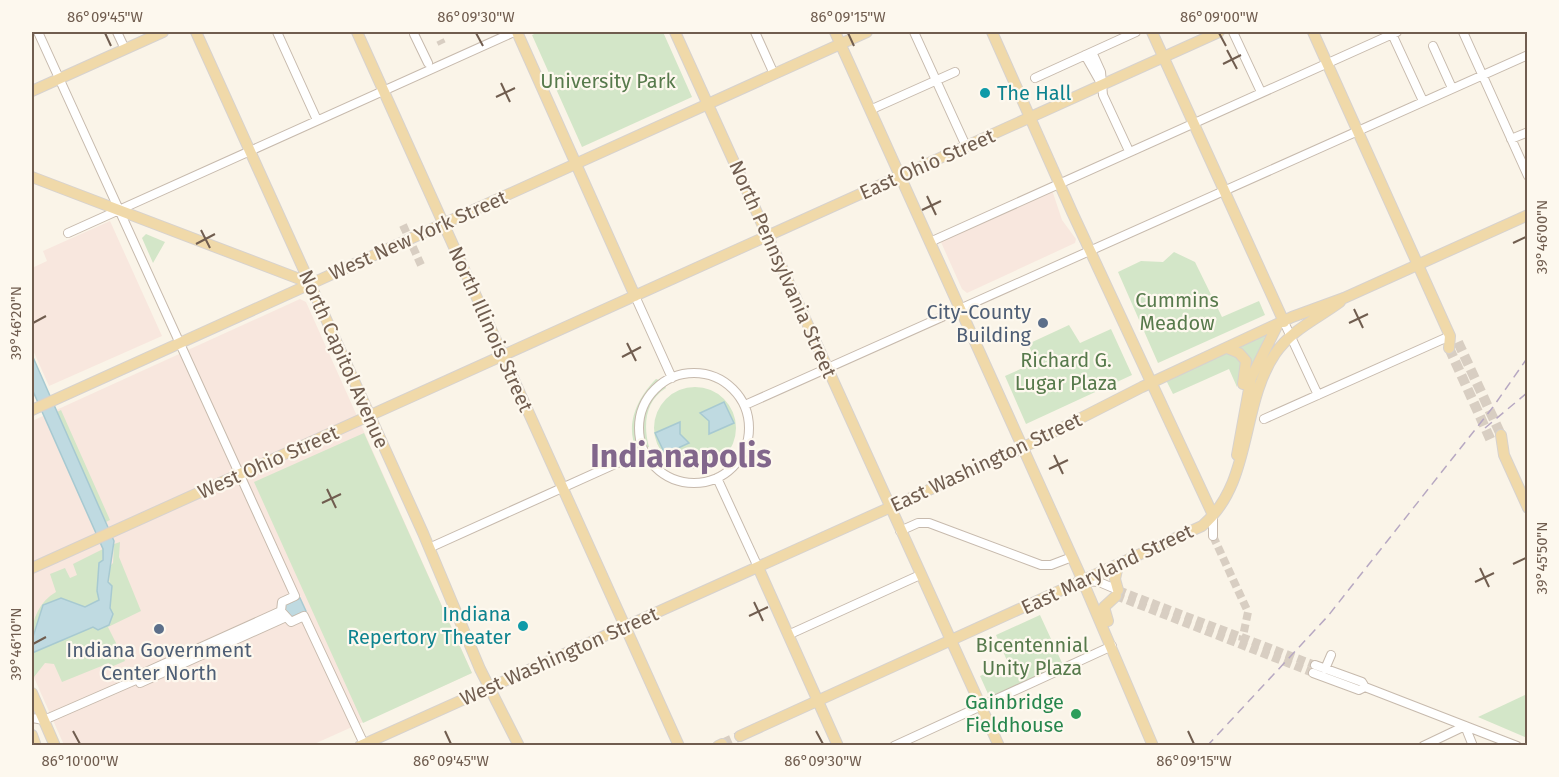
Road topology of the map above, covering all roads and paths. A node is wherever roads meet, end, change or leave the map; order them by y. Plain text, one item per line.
1 (38, 32) edge
2 (117, 32) edge
3 (163, 32) edge
4 (196, 32) edge
5 (277, 32) edge
6 (357, 32) edge
7 (516, 32) edge
8 (675, 32) edge
9 (755, 32) edge
10 (835, 32) edge
11 (863, 32) edge
12 (914, 32) edge
13 (992, 32) edge
14 (1136, 32) edge
15 (1152, 32) edge
16 (1220, 32) edge
17 (1233, 32) edge
18 (1313, 32) edge
19 (1463, 32) edge
20 (1395, 33) edge
21 (414, 34) dead end
22 (1119, 35) edge
23 (840, 44) junction
24 (1433, 46) dead end
25 (125, 49) junction
26 (1089, 54) junction
27 (1527, 55) edge
28 (1164, 57) junction
29 (428, 63) dead end
30 (1327, 63) junction
31 (955, 72) dead end
32 (774, 74) junction
33 (1483, 75) junction
34 (1035, 78) dead end
35 (59, 79) junction
36 (936, 80) junction
37 (1102, 85) junction
38 (1452, 88) junction
39 (32, 91) edge
40 (383, 91) junction
41 (1261, 92) junction
42 (1423, 101) junction
43 (707, 102) junction
44 (870, 110) junction
45 (1030, 117) junction
46 (317, 120) junction
47 (1193, 123) junction
48 (1357, 130) junction
49 (1527, 132) edge
50 (1511, 139) junction
51 (966, 146) junction
52 (249, 151) junction
53 (1129, 151) junction
54 (575, 163) junction
55 (900, 176) junction
56 (1527, 176) edge
57 (32, 177) edge
58 (1060, 183) junction
59 (1224, 189) junction
60 (119, 210) junction
61 (1527, 215) edge
62 (443, 223) junction
63 (68, 233) dead end
64 (768, 236) junction
65 (930, 242) junction
66 (1090, 249) junction
67 (1419, 265) junction
68 (310, 283) junction
69 (635, 296) junction
70 (1344, 298) junction
71 (960, 308) junction
72 (1284, 321) junction
73 (1291, 336) junction
74 (1453, 342) joint
75 (179, 344) junction
76 (1227, 348) junction
77 (503, 355) junction
78 (828, 368) junction
79 (672, 378) junction
80 (1151, 382) junction
81 (1318, 395) junction
82 (745, 405) junction
83 (33, 409) edge
84 (370, 416) junction
85 (1264, 419) dead end
86 (1496, 439) tunnel mouth
87 (1237, 441) junction
88 (1022, 448) junction
89 (644, 451) junction
90 (240, 474) junction
91 (1235, 476) junction
92 (717, 478) junction
93 (562, 487) junction
94 (889, 507) junction
95 (1527, 508) edge
96 (1214, 514) junction
97 (900, 531) junction
98 (1213, 536) tunnel mouth
99 (429, 548) junction
100 (1071, 556) junction
101 (1118, 565) junction
102 (758, 567) junction
103 (32, 568) edge
104 (920, 575) junction
105 (1083, 581) junction
106 (1117, 593) junction
107 (283, 614) junction
108 (625, 626) junction
109 (788, 635) junction
110 (950, 641) junction
111 (1113, 650) junction
112 (1331, 655) dead end
113 (1325, 669) junction
114 (1122, 670) junction
115 (490, 687) junction
116 (1365, 687) junction
117 (32, 693) edge
118 (818, 701) junction
119 (980, 706) junction
120 (32, 718) edge
121 (44, 720) junction
122 (1465, 726) junction
123 (1149, 731) junction
124 (32, 735) edge
125 (740, 736) tunnel mouth
126 (362, 745) edge
127 (36, 746) edge
128 (55, 746) edge
129 (519, 746) edge
130 (679, 746) edge
131 (838, 746) edge
132 (894, 746) edge
133 (999, 746) edge
134 (1154, 746) edge
135 (1159, 746) edge
136 (1423, 746) edge
137 (1473, 746) edge
138 (1517, 746) edge

1 - 35 street
2 - 25 street
3 - 25 main road
4 - 52 main road, North Capitol Avenue
5 - 46 street
6 - 40 main road, North Illinois Street
7 - 40 street
7 - 54 main road
8 - 43 main road, North Pennsylvania Street
9 - 32 street
10 - 23 main road
11 - 23 main road, West New York Street
12 - 36 street
13 - 45 main road
14 - 22 street
15 - 28 main road
16 - 28 main road, East Ohio Street
17 - 41 street
18 - 30 main road
19 - 33 street
20 - 30 street
20 - 42 street
21 - 29 street
22 - 26 street
23 - 32 main road, West New York Street
23 - 44 main road
24 - 38 street
25 - 35 main road
26 - 34 street
26 - 37 street
27 - 33 street
28 - 37 main road, East Ohio Street
28 - 47 main road
30 - 41 street
30 - 48 main road
31 - 36 street
32 - 43 main road, West New York Street
33 - 38 street
33 - 50 street
35 - 39 main road
35 - 60 street
36 - 44 street
36 - 51 street
37 - 45 main road, East Ohio Street
37 - 53 street
38 - 42 street
40 - 46 street
40 - 62 main road, North Illinois Street
41 - 47 street
42 - 48 street
43 - 54 main road, West New York Street
43 - 64 main road, North Pennsylvania Street
44 - 55 main road
45 - 51 main road, East Ohio Street
45 - 58 main road
46 - 52 street
47 - 53 street
47 - 59 main road
48 - 59 street
48 - 67 main road
49 - 50 street
50 - 56 street
51 - 55 main road, East Ohio Street
52 - 60 street
52 - 68 main road, North Capitol Avenue
53 - 58 street
54 - 62 main road, West New York Street
54 - 69 main road
55 - 64 main road, East Ohio Street
55 - 65 main road
57 - 60 main road
58 - 65 street
58 - 66 main road
59 - 66 street
59 - 72 main road
60 - 63 street
60 - 68 main road
60 - 75 street
61 - 67 main road, East Washington Street
62 - 68 main road, West New York Street
62 - 77 main road, North Illinois Street
64 - 69 main road, East Ohio Street
64 - 78 main road, North Pennsylvania Street
65 - 71 main road
66 - 71 street
66 - 80 main road
67 - 70 main road, East Washington Street
67 - 74 main road
68 - 75 main road, West New York Street
68 - 84 main road, North Capitol Avenue
69 - 77 main road, West Ohio Street
69 - 79 street
70 - 72 main road, East Washington Street
70 - 73 main road, East Washington Street
71 - 78 street
71 - 88 main road
72 - 73 street
72 - 76 main road, East Washington Street
72 - 87 main road
73 - 81 street
73 - 91 main road, East Maryland Street
74 - 81 street
75 - 83 main road, West New York Street
75 - 90 street
76 - 80 main road, East Washington Street
76 - 87 main road
77 - 84 main road, West Ohio Street
77 - 93 main road, North Illinois Street
78 - 82 street
78 - 94 main road, North Pennsylvania Street
79 - 82 street
79 - 89 street
80 - 88 main road, East Washington Street
80 - 96 main road
81 - 85 street
82 - 92 street
84 - 90 main road, West Ohio Street
84 - 99 main road, North Capitol Avenue
86 - 95 main road
87 - 91 main road
88 - 94 main road, East Washington Street
88 - 100 main road
89 - 92 street
89 - 93 street
90 - 103 main road, West Ohio Street
90 - 107 street
91 - 96 main road, East Maryland Street
92 - 102 street
93 - 99 street
93 - 108 main road, North Illinois Street
94 - 97 main road, North Pennsylvania Street
94 - 102 main road, East Washington Street
96 - 98 street
96 - 101 main road, East Maryland Street
97 - 100 street
97 - 104 main road, North Pennsylvania Street
99 - 115 main road, North Capitol Avenue
100 - 105 main road
101 - 105 main road, East Maryland Street
101 - 106 main road
102 - 108 main road, West Washington Street
102 - 109 main road
104 - 109 street
104 - 110 main road, North Pennsylvania Street
105 - 106 street
105 - 110 main road, East Maryland Street
105 - 111 main road
106 - 114 main road
107 - 121 street
107 - 126 street
108 - 115 main road, West Washington Street
108 - 130 main road, North Illinois Street
109 - 118 main road
110 - 118 main road, East Maryland Street
110 - 119 main road, North Pennsylvania Street
111 - 114 main road
111 - 119 street
112 - 113 street
113 - 116 street
113 - 116 street
114 - 123 main road
115 - 126 main road, West Washington Street
115 - 129 main road, North Capitol Avenue
116 - 122 street
117 - 121 main road
118 - 125 main road, East Maryland Street
118 - 131 main road
119 - 132 street
119 - 133 main road, North Pennsylvania Street
120 - 121 street
121 - 128 main road
122 - 136 street
122 - 137 street
122 - 138 street
123 - 134 main road
123 - 135 main road
124 - 127 main road

